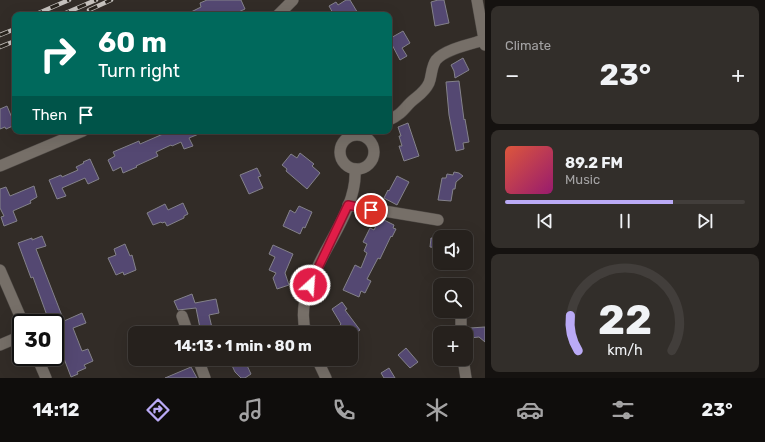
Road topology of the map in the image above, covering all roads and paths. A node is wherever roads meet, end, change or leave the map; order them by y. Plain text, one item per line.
1 (293, 0) edge
2 (477, 0) edge
3 (281, 12) edge
4 (485, 43) edge
5 (392, 119) edge
6 (76, 134) edge
7 (357, 134) edge
8 (360, 134) edge
9 (0, 166) edge
10 (355, 169) junction
11 (348, 205) junction
12 (438, 220) dead end
13 (0, 270) edge
14 (19, 314) edge
15 (182, 316) dead end
16 (186, 326) edge
17 (304, 326) edge
18 (12, 340) edge
19 (0, 345) edge
20 (41, 366) edge
21 (201, 366) edge
22 (320, 366) edge
23 (464, 366) edge
24 (46, 378) edge
25 (205, 378) edge
26 (326, 378) edge
27 (466, 378) edge

1 - 3 street
2 - 4 street
4 - 5 street
6 - 9 street
7 - 10 street
8 - 10 street
10 - 11 street
11 - 12 street
11 - 17 street
13 - 14 street
15 - 16 street
18 - 19 street
20 - 24 street
21 - 25 street
22 - 26 street
23 - 27 street

